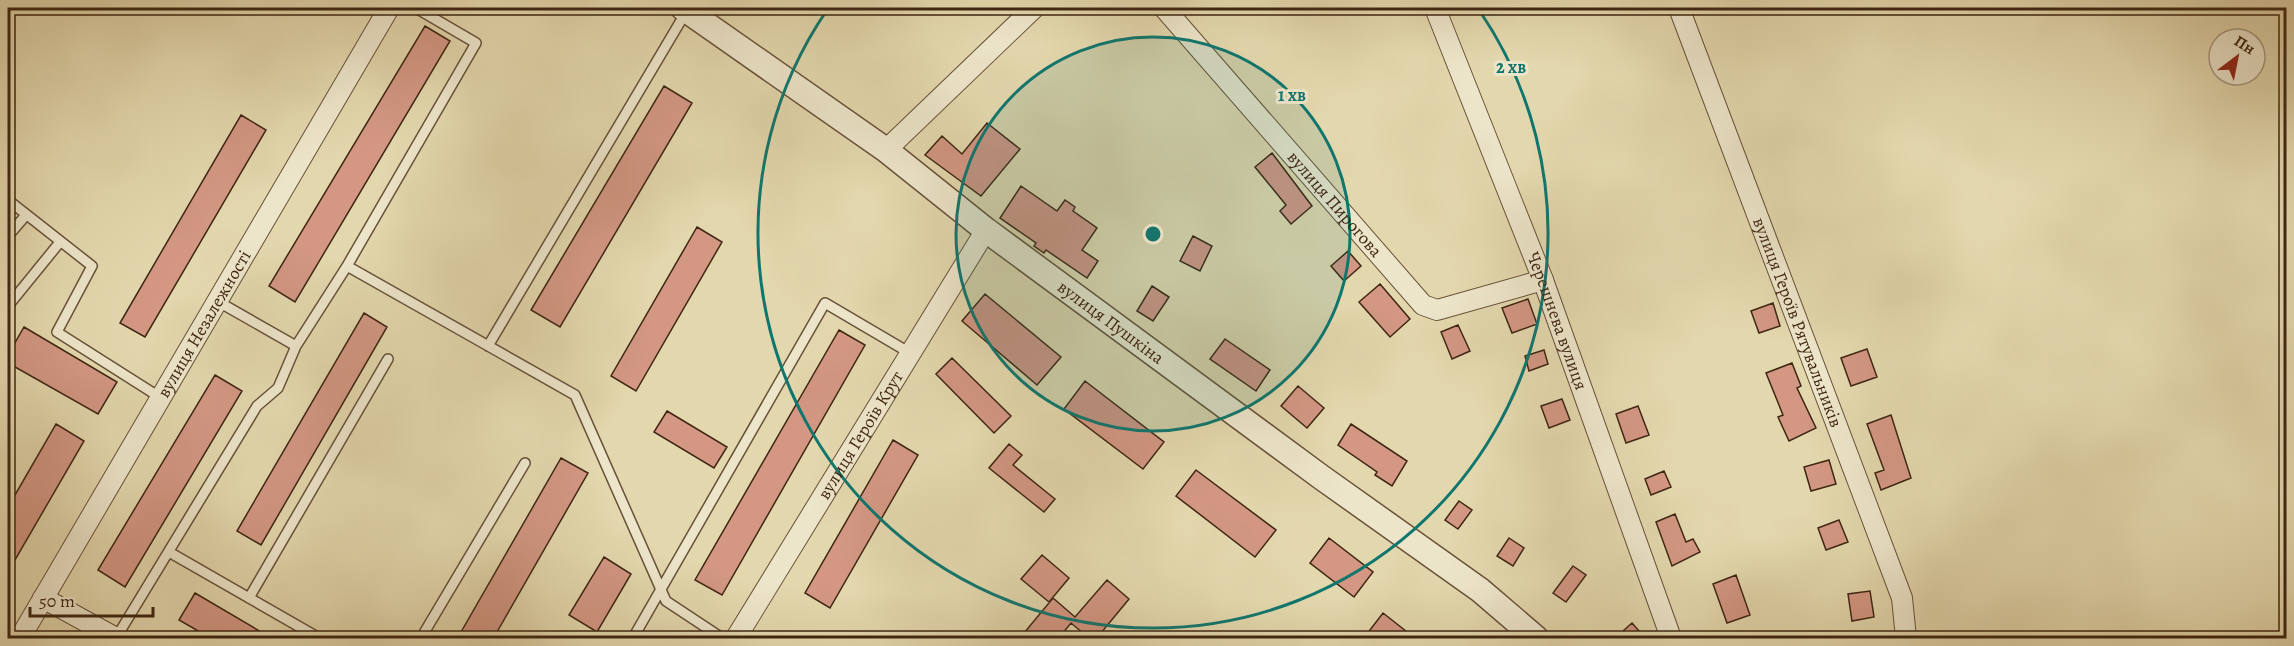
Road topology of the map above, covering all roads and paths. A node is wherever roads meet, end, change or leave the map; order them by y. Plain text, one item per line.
1 (389, 8) edge
2 (416, 8) edge
3 (1034, 8) edge
4 (1164, 8) edge
5 (1435, 8) edge
6 (1679, 8) edge
7 (685, 9) edge
8 (886, 150) junction
9 (8, 200) edge
10 (26, 215) junction
11 (986, 230) junction
12 (8, 237) edge
13 (60, 242) junction
14 (347, 266) junction
15 (1543, 280) junction
16 (217, 301) junction
17 (8, 306) edge
18 (296, 346) junction
19 (488, 346) junction
20 (910, 353) junction
21 (388, 359) dead end
22 (160, 398) junction
23 (525, 463) dead end
24 (169, 552) junction
25 (661, 589) junction
26 (44, 598) junction
27 (249, 598) junction
28 (20, 639) edge
29 (116, 639) edge
30 (320, 639) edge
31 (421, 639) edge
32 (633, 639) edge
33 (722, 639) edge
34 (736, 639) edge
35 (1536, 639) edge
36 (1671, 639) edge
37 (1906, 639) edge

1 - 16 street, вулиця Незалежності
2 - 14 lane
3 - 8 street
4 - 15 street, вулиця Пирогова
5 - 15 street, Черешнева вулиця
6 - 37 street, вулиця Героїв Рятувальників
7 - 8 street, вулиця Пушкіна
7 - 19 lane
8 - 11 street, вулиця Пушкіна
9 - 10 lane
10 - 12 lane
10 - 13 lane
11 - 20 street, вулиця Героїв Крут
11 - 35 street, вулиця Пушкіна
13 - 17 lane
13 - 22 lane
14 - 18 lane
14 - 19 lane
15 - 36 street, Черешнева вулиця
16 - 18 lane
16 - 22 street, вулиця Незалежності
18 - 24 lane
19 - 25 lane
20 - 25 lane
20 - 34 street, вулиця Героїв Крут
21 - 27 lane
22 - 26 street, вулиця Незалежності
23 - 31 lane
24 - 27 lane
24 - 29 lane
25 - 32 lane
25 - 33 lane
26 - 28 street, вулиця Незалежності
26 - 29 street
27 - 30 lane

